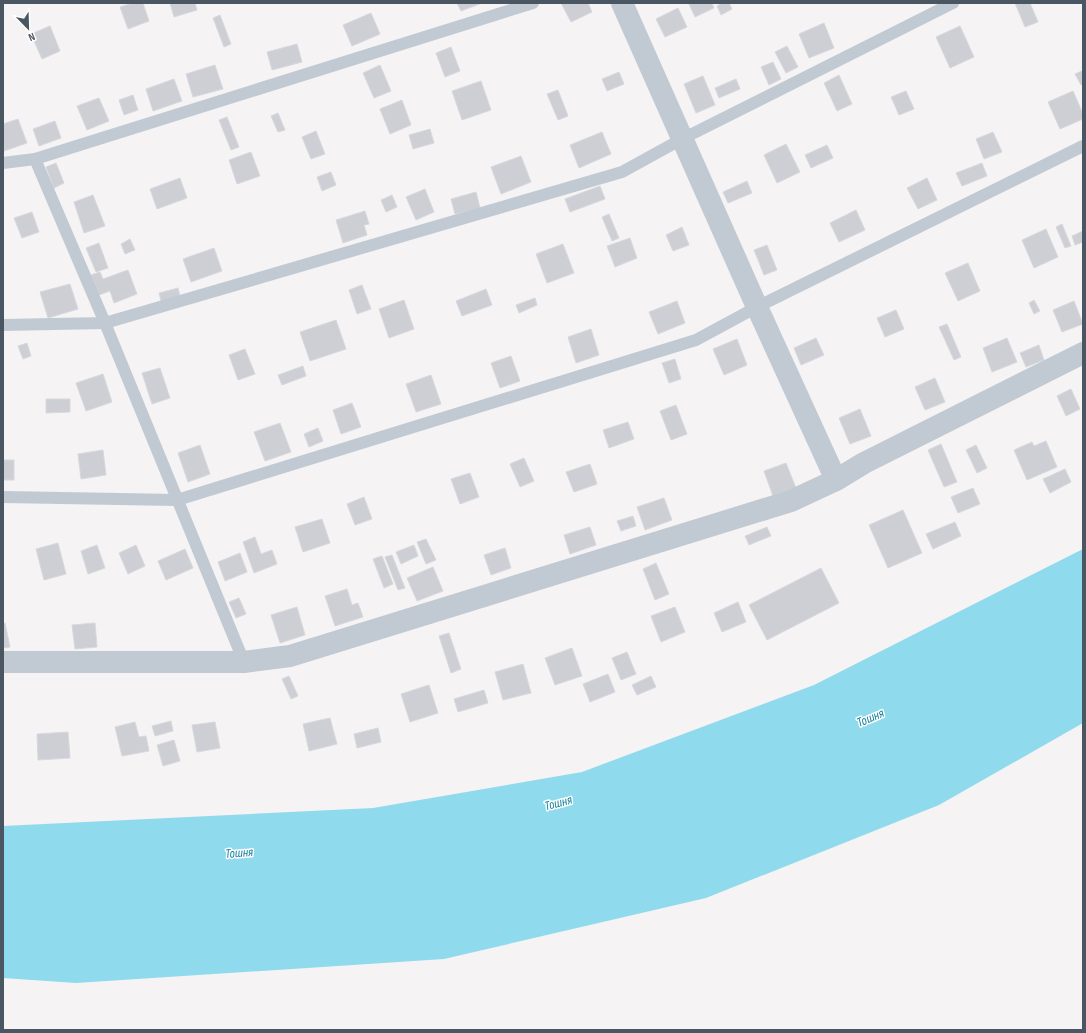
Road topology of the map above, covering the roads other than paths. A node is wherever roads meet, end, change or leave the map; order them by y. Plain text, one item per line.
1 (533, 3) edge
2 (622, 3) edge
3 (953, 3) edge
4 (682, 139) junction
5 (1083, 146) edge
6 (35, 159) junction
7 (3, 163) edge
8 (757, 307) junction
9 (105, 323) junction
10 (3, 325) edge
11 (1083, 353) edge
12 (836, 480) junction
13 (3, 497) edge
14 (177, 500) junction
15 (3, 662) edge
16 (244, 662) junction

1 - 6 lane
2 - 4 street
3 - 4 lane
4 - 8 street
4 - 9 lane
5 - 8 lane
6 - 7 lane
6 - 9 lane
8 - 12 street
8 - 14 lane
9 - 10 lane
9 - 14 lane
11 - 12 street
12 - 16 street
13 - 14 lane
14 - 16 lane
15 - 16 street

